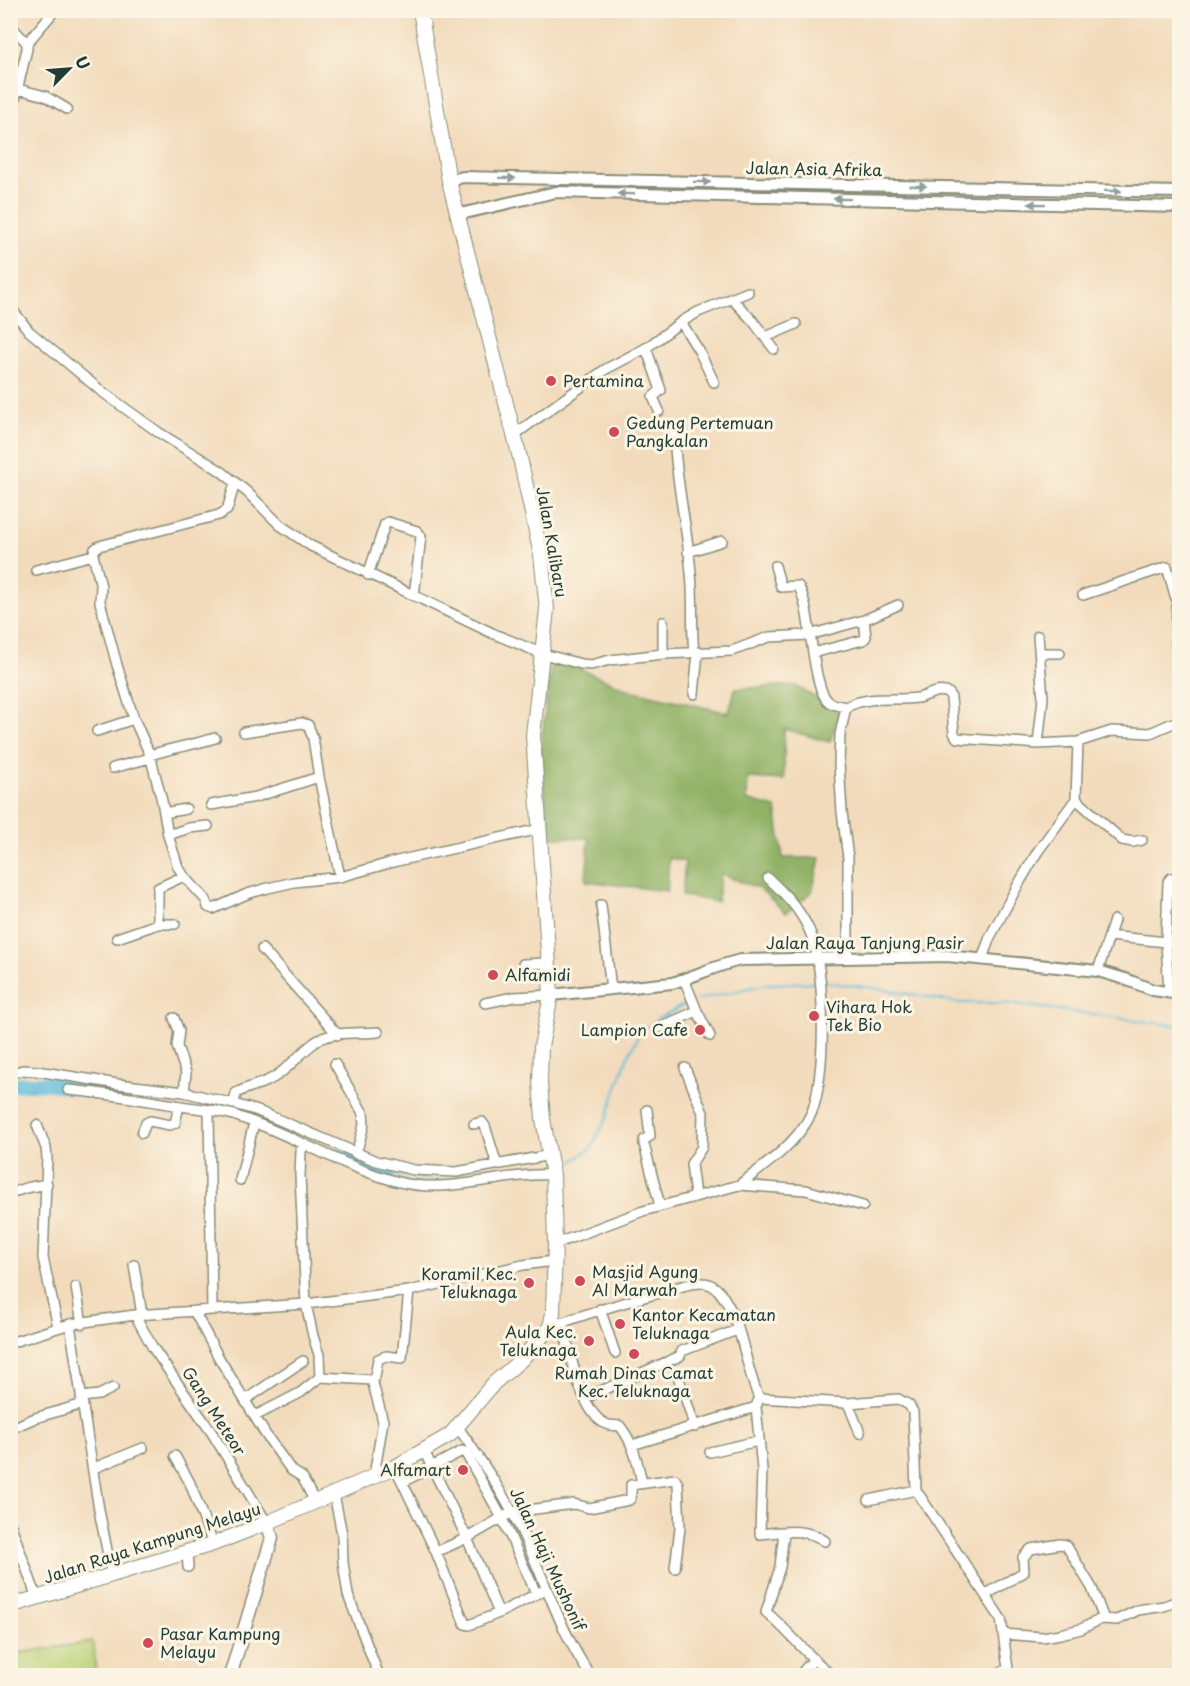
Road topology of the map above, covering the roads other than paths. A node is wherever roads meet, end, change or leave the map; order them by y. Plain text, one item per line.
1 (55, 10) edge
2 (420, 10) edge
3 (10, 25) edge
4 (27, 43) junction
5 (18, 89) junction
6 (67, 109) dead end
7 (10, 120) edge
8 (449, 181) junction
9 (1179, 192) edge
10 (1179, 207) edge
11 (456, 215) junction
12 (748, 292) dead end
13 (731, 298) junction
14 (10, 306) edge
15 (681, 322) junction
16 (796, 324) dead end
17 (766, 337) junction
18 (646, 348) junction
19 (774, 350) dead end
20 (714, 382) dead end
21 (659, 411) dead end
22 (674, 430) dead end
23 (514, 435) junction
24 (234, 483) junction
25 (722, 541) dead end
26 (688, 552) junction
27 (93, 555) junction
28 (775, 566) dead end
29 (36, 570) dead end
30 (368, 575) junction
31 (1083, 595) dead end
32 (414, 596) junction
33 (898, 605) dead end
34 (864, 620) junction
35 (663, 622) dead end
36 (809, 635) junction
37 (1038, 636) dead end
38 (696, 653) junction
39 (813, 653) junction
40 (1040, 653) junction
41 (1060, 653) dead end
42 (543, 654) junction
43 (663, 654) junction
44 (1179, 656) edge
45 (694, 694) dead end
46 (846, 708) junction
47 (134, 718) junction
48 (1179, 720) edge
49 (97, 731) dead end
50 (244, 732) dead end
51 (215, 738) dead end
52 (1078, 742) junction
53 (1038, 744) junction
54 (150, 756) junction
55 (113, 768) dead end
56 (319, 777) junction
57 (1076, 799) junction
58 (211, 805) dead end
59 (186, 809) dead end
60 (164, 813) junction
61 (208, 826) dead end
62 (540, 829) junction
63 (168, 835) junction
64 (1142, 840) dead end
65 (184, 876) junction
66 (340, 877) junction
67 (768, 878) dead end
68 (1179, 879) edge
69 (601, 905) dead end
70 (1114, 920) dead end
71 (158, 924) junction
72 (175, 924) dead end
73 (1109, 936) junction
74 (117, 938) dead end
75 (1166, 942) junction
76 (262, 949) dead end
77 (848, 958) junction
78 (982, 960) junction
79 (819, 961) junction
80 (549, 963) junction
81 (523, 964) dead end
82 (1098, 971) junction
83 (684, 979) junction
84 (611, 989) junction
85 (1174, 993) edge
86 (551, 995) junction
87 (485, 1003) dead end
88 (695, 1008) junction
89 (174, 1018) dead end
90 (658, 1028) dead end
91 (378, 1032) dead end
92 (338, 1035) junction
93 (710, 1036) dead end
94 (335, 1064) dead end
95 (685, 1068) dead end
96 (10, 1074) edge
97 (68, 1090) dead end
98 (184, 1092) junction
99 (234, 1104) junction
100 (179, 1106) junction
101 (647, 1110) dead end
102 (209, 1111) junction
103 (254, 1123) junction
104 (474, 1124) dead end
105 (37, 1125) dead end
106 (142, 1133) dead end
107 (304, 1144) junction
108 (356, 1154) junction
109 (497, 1165) junction
110 (552, 1165) junction
111 (240, 1180) dead end
112 (47, 1184) junction
113 (739, 1185) junction
114 (10, 1193) edge
115 (695, 1196) junction
116 (660, 1206) junction
117 (863, 1206) dead end
118 (555, 1244) junction
119 (554, 1261) junction
120 (134, 1265) dead end
121 (76, 1287) dead end
122 (409, 1291) junction
123 (306, 1304) junction
124 (212, 1310) junction
125 (600, 1310) junction
126 (194, 1311) junction
127 (139, 1315) junction
128 (70, 1324) junction
129 (82, 1324) junction
130 (556, 1324) junction
131 (58, 1327) junction
132 (737, 1330) junction
133 (10, 1343) edge
134 (615, 1353) dead end
135 (303, 1361) dead end
136 (320, 1377) junction
137 (679, 1379) dead end
138 (372, 1380) junction
139 (112, 1388) dead end
140 (585, 1398) junction
141 (82, 1400) junction
142 (245, 1400) junction
143 (758, 1402) junction
144 (848, 1402) junction
145 (255, 1416) junction
146 (457, 1426) junction
147 (695, 1427) junction
148 (10, 1429) edge
149 (860, 1432) dead end
150 (758, 1441) junction
151 (632, 1445) junction
152 (143, 1448) dead end
153 (424, 1451) junction
154 (710, 1452) dead end
155 (175, 1456) dead end
156 (433, 1466) junction
157 (395, 1467) junction
158 (94, 1468) junction
159 (374, 1476) junction
160 (403, 1482) junction
161 (642, 1483) junction
162 (916, 1490) junction
163 (334, 1494) junction
164 (869, 1500) dead end
165 (315, 1502) junction
166 (512, 1512) junction
167 (502, 1518) junction
168 (10, 1522) edge
169 (267, 1524) junction
170 (784, 1532) junction
171 (467, 1538) junction
172 (825, 1541) dead end
173 (213, 1544) junction
174 (436, 1551) junction
175 (187, 1552) junction
176 (188, 1567) dead end
177 (675, 1568) dead end
178 (112, 1575) junction
179 (541, 1591) junction
180 (985, 1594) junction
181 (37, 1598) junction
182 (1179, 1600) edge
183 (10, 1606) edge
184 (499, 1613) junction
185 (1104, 1619) junction
186 (1003, 1634) junction
187 (813, 1660) junction
188 (1008, 1672) edge
189 (230, 1676) edge
190 (379, 1676) edge
191 (591, 1676) edge
192 (606, 1676) edge
193 (658, 1676) edge
194 (799, 1676) edge
195 (833, 1676) edge
196 (995, 1676) edge

1 - 4 street
2 - 8 main road, Jalan Kalibaru
3 - 4 street
4 - 5 street
5 - 6 street
5 - 7 street
8 -> 9 street, Jalan Asia Afrika
8 - 11 main road, Jalan Kalibaru
10 -> 11 street, Jalan Asia Afrika
11 - 23 main road, Jalan Kalibaru
12 - 13 street
13 - 15 street
13 - 17 street
14 - 24 street
15 - 18 street
15 - 20 street
16 - 17 street
17 - 19 street
18 - 21 street
18 - 23 street
22 - 26 street
23 - 42 main road, Jalan Kalibaru
24 - 27 street
24 - 30 street
25 - 26 street
26 - 38 street
27 - 29 street
27 - 47 street
28 - 36 street
30 - 32 street
30 - 32 street
31 - 44 street
32 - 42 street
33 - 34 street
34 - 36 street
34 - 39 street
35 - 43 street
36 - 38 street
36 - 39 street
37 - 40 street
38 - 43 street
38 - 45 street
39 - 46 street
40 - 41 street
40 - 53 street
42 - 43 street
42 - 62 main road, Jalan Kalibaru
46 - 53 street
46 - 77 street
47 - 49 street
47 - 54 street
48 - 52 street
50 - 56 street
51 - 54 street
52 - 53 street
52 - 57 street
54 - 55 street
54 - 60 street
56 - 58 street
56 - 66 street
57 - 64 street
57 - 78 street
59 - 60 street
60 - 63 street
61 - 63 street
62 - 66 street
62 - 80 main road, Jalan Kalibaru
63 - 65 street
65 - 66 street
65 - 71 street
67 - 79 street
68 - 75 street
69 - 84 street
70 - 73 street
71 - 72 street
71 - 74 street
73 - 75 street
73 - 82 street
75 - 85 street
76 - 92 street
77 - 78 street, Jalan Raya Tanjung Pasir
77 - 79 street, Jalan Raya Tanjung Pasir
78 - 82 street, Jalan Raya Tanjung Pasir
79 - 83 street, Jalan Raya Tanjung Pasir
79 - 113 street
80 - 81 street
80 - 86 main road, Jalan Kalibaru
82 - 85 street, Jalan Raya Tanjung Pasir
83 - 84 street, Jalan Raya Tanjung Pasir
83 - 88 street
84 - 86 street, Jalan Raya Tanjung Pasir
86 - 87 street
86 - 110 main road, Jalan Kalibaru
88 - 90 street
88 - 93 street
89 - 98 street
91 - 92 street
92 - 99 street
94 - 108 street
95 - 115 street
96 - 98 street
97 - 100 street
98 - 99 street
99 - 108 street
100 - 102 street
100 - 106 street
101 - 116 street
102 - 103 street
102 - 124 street
103 - 107 street
103 - 111 street
104 - 109 street
105 - 112 street
107 - 110 street
107 - 123 street
108 - 109 street
109 - 110 street
110 - 118 main road
112 - 114 street
112 - 131 street
113 - 115 street
113 - 117 street
115 - 116 street
116 - 118 street
118 - 119 main road
119 - 122 street
119 - 130 main road
120 - 127 street, Gang Meteor
121 - 129 street
122 - 123 street
122 - 138 street
123 - 124 street
123 - 136 street
124 - 126 street
125 - 130 street
125 - 132 street
125 - 134 street
126 - 127 street
126 - 142 street
127 - 129 street
127 - 169 street, Gang Meteor
128 - 129 street
128 - 131 street
128 - 141 street
130 - 140 street
130 - 146 main road, Jalan Raya Kampung Melayu
131 - 133 street
132 - 140 street
132 - 143 street
135 - 142 street
136 - 138 street
136 - 145 street
137 - 147 street
138 - 159 street
139 - 141 street
140 - 151 street
141 - 148 street
141 - 158 street
142 - 145 street
143 - 144 street
143 - 147 street
143 - 150 street
144 - 149 street
144 - 162 street
145 - 165 street
146 - 153 main road, Jalan Raya Kampung Melayu
146 - 166 street, Jalan Haji Mushonif
147 - 151 street
150 - 154 street
150 - 170 street
151 - 161 street
152 - 158 street
153 - 156 street
153 - 157 main road, Jalan Raya Kampung Melayu
155 - 173 street
156 - 160 street
156 - 167 street
156 - 171 street
157 - 159 main road, Jalan Raya Kampung Melayu
157 - 160 street
158 - 178 street
159 - 163 main road, Jalan Raya Kampung Melayu
160 - 174 street
161 - 166 street
161 - 177 street
162 - 164 street
162 - 180 street
163 - 165 main road, Jalan Raya Kampung Melayu
163 - 190 street
165 - 169 main road, Jalan Raya Kampung Melayu
166 - 167 street
166 - 179 street, Jalan Haji Mushonif
167 - 171 street
167 - 179 street
168 - 181 street
169 - 173 main road, Jalan Raya Kampung Melayu
169 - 189 main road
170 - 172 street
170 - 187 street
171 - 174 street
171 - 184 street
173 - 175 main road, Jalan Raya Kampung Melayu
174 - 184 street
175 - 176 street
175 - 178 main road, Jalan Raya Kampung Melayu
178 - 181 main road, Jalan Raya Kampung Melayu
179 - 184 street
179 - 191 street, Jalan Haji Mushonif
180 - 185 street
180 - 186 street
181 - 183 main road, Jalan Raya Kampung Melayu
182 - 185 street
185 - 186 street
186 - 188 street
187 - 194 street
187 - 195 street
188 - 196 street
192 - 193 street

